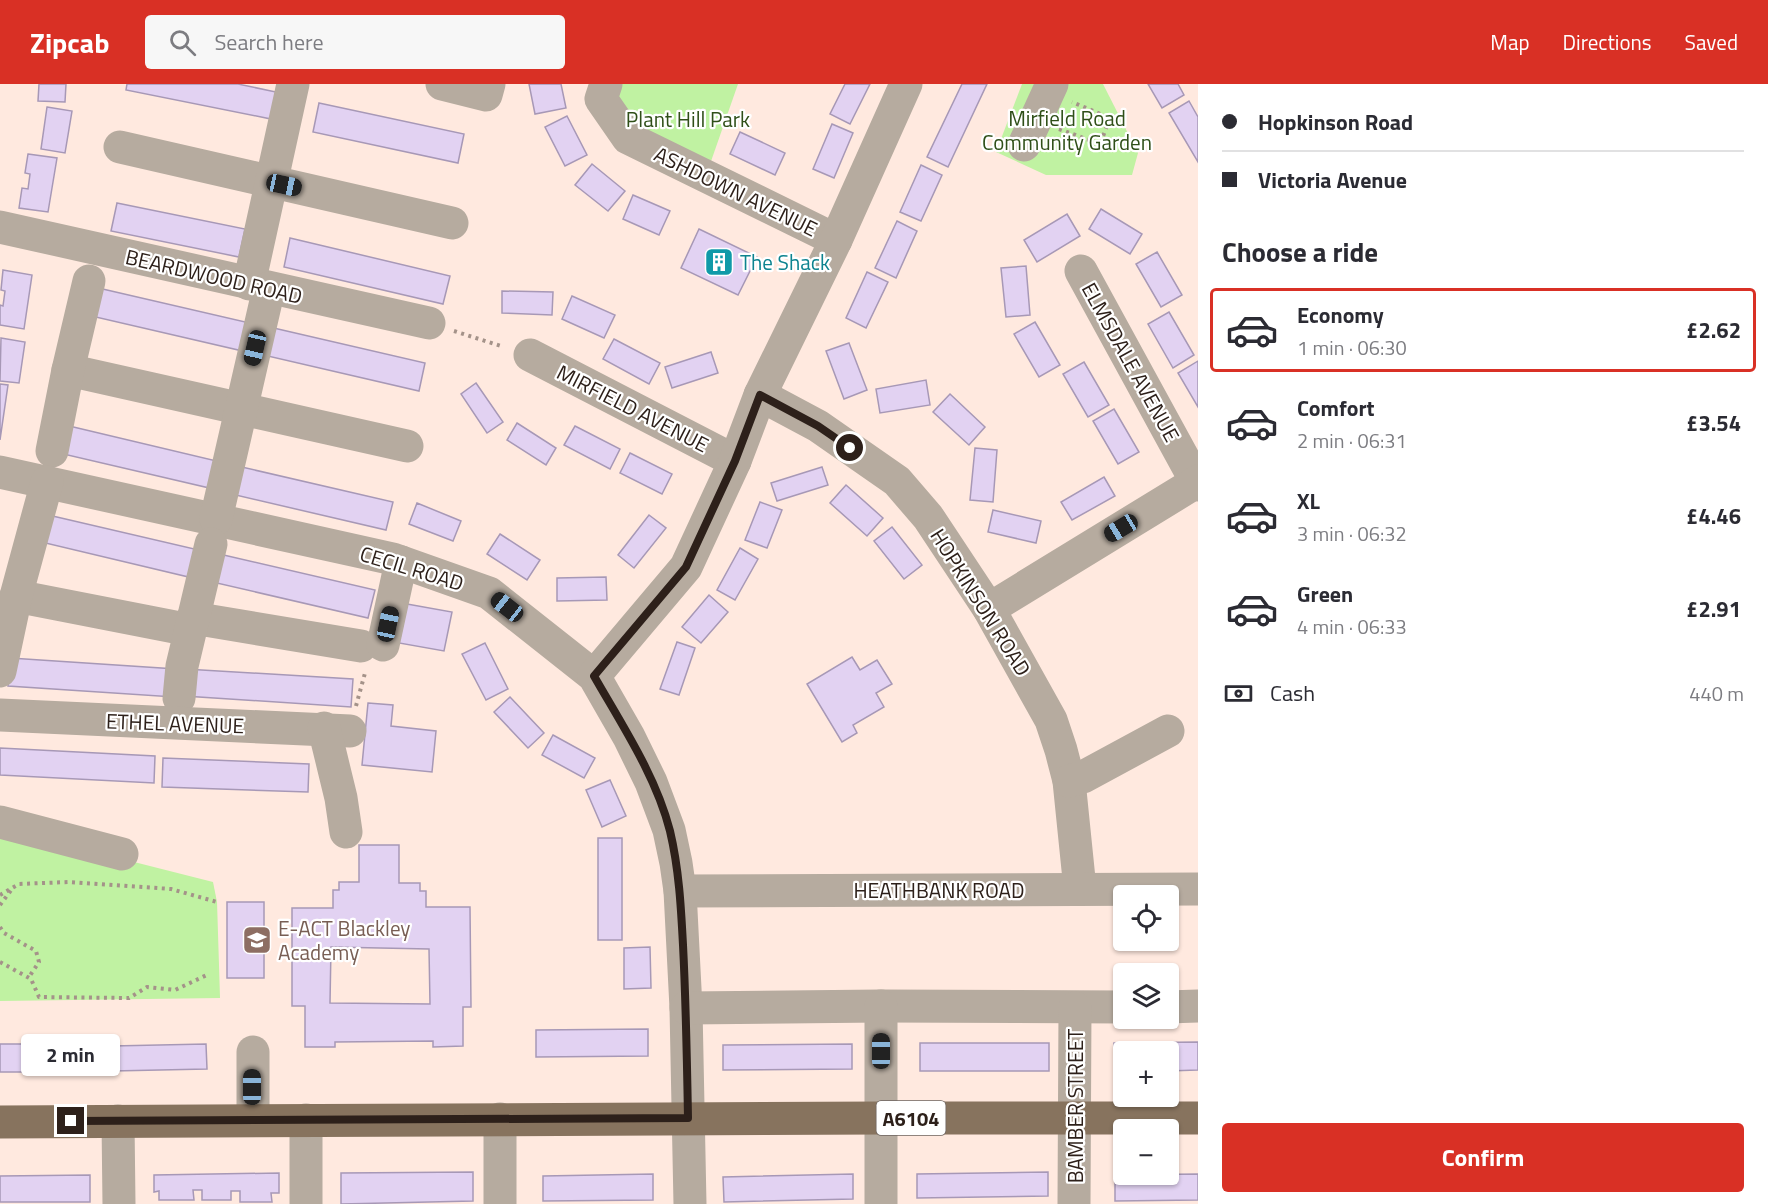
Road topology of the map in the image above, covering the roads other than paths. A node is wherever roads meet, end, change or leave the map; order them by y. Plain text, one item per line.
1 (293, 84) edge
2 (442, 84) edge
3 (606, 84) edge
4 (906, 84) edge
5 (487, 89) edge
6 (120, 147) dead end
7 (271, 183) junction
8 (452, 223) dead end
9 (0, 227) edge
10 (836, 240) junction
11 (1081, 271) dead end
12 (89, 281) dead end
13 (259, 286) junction
14 (429, 323) road end
15 (530, 355) road end
16 (68, 369) junction
17 (760, 395) junction
18 (242, 409) junction
19 (406, 446) dead end
20 (735, 461) junction
21 (50, 467) junction
22 (0, 472) edge
23 (1197, 483) edge
24 (213, 532) junction
25 (402, 562) junction
26 (16, 596) junction
27 (989, 609) junction
28 (192, 624) junction
29 (0, 671) edge
30 (594, 676) junction
31 (179, 698) dead end
32 (0, 715) edge
33 (1168, 732) dead end
34 (1069, 781) junction
35 (0, 822) edge
36 (346, 832) dead end
37 (122, 854) dead end
38 (1080, 889) junction
39 (1198, 889) edge
40 (680, 891) junction
41 (881, 1006) junction
42 (1198, 1006) edge
43 (1113, 1007) edge
44 (1179, 1007) edge
45 (686, 1008) junction
46 (1075, 1008) junction
47 (253, 1052) dead end
48 (688, 1118) junction
49 (882, 1118) junction
50 (1198, 1118) edge
51 (500, 1119) junction
52 (1074, 1119) junction
53 (253, 1120) junction
54 (306, 1120) junction
55 (118, 1121) junction
56 (0, 1122) edge
57 (119, 1204) edge
58 (306, 1204) edge
59 (500, 1204) edge
60 (690, 1204) edge
61 (881, 1204) edge
62 (1074, 1204) edge

1 - 7 street
2 - 5 street
3 - 10 street, ASHDOWN AVENUE
4 - 10 street
6 - 7 street
7 - 8 street
7 - 13 street
9 - 13 street, BEARDWOOD ROAD
10 - 17 street
11 - 23 street, ELMSDALE AVENUE
12 - 16 street
13 - 14 street, BEARDWOOD ROAD
13 - 18 street
15 - 20 street, MIRFIELD AVENUE
16 - 18 street
16 - 21 street
17 - 20 street
17 - 27 street, HOPKINSON ROAD
18 - 19 street
18 - 24 street
20 - 30 street
21 - 22 street, CECIL ROAD
21 - 24 street, CECIL ROAD
21 - 26 street
23 - 27 street
24 - 25 street, CECIL ROAD
24 - 28 street
25 - 28 street
25 - 30 street, CECIL ROAD
26 - 28 street
26 - 29 street
27 - 34 street, HOPKINSON ROAD
28 - 31 street
30 - 40 street, CECIL ROAD
32 - 36 street, ETHEL AVENUE
33 - 34 street
34 - 38 street, HOPKINSON ROAD
35 - 37 street
38 - 39 street, HEATHBANK ROAD
38 - 40 street, HEATHBANK ROAD
40 - 45 street, CECIL ROAD
41 - 45 street
41 - 46 street
41 - 49 street
42 - 44 street
43 - 46 street
45 - 48 street, CECIL ROAD
46 - 52 street, BAMBER STREET
47 - 53 street
48 - 49 main road, A6104
48 - 51 main road, A6104
48 - 60 street, CECIL ROAD
49 - 52 main road, A6104
49 - 61 street
50 - 52 main road, A6104
51 - 54 main road, A6104
51 - 59 street
52 - 62 street, BAMBER STREET
53 - 54 main road, A6104
53 - 55 main road, A6104
54 - 58 street
55 - 56 main road, A6104
55 - 57 street

